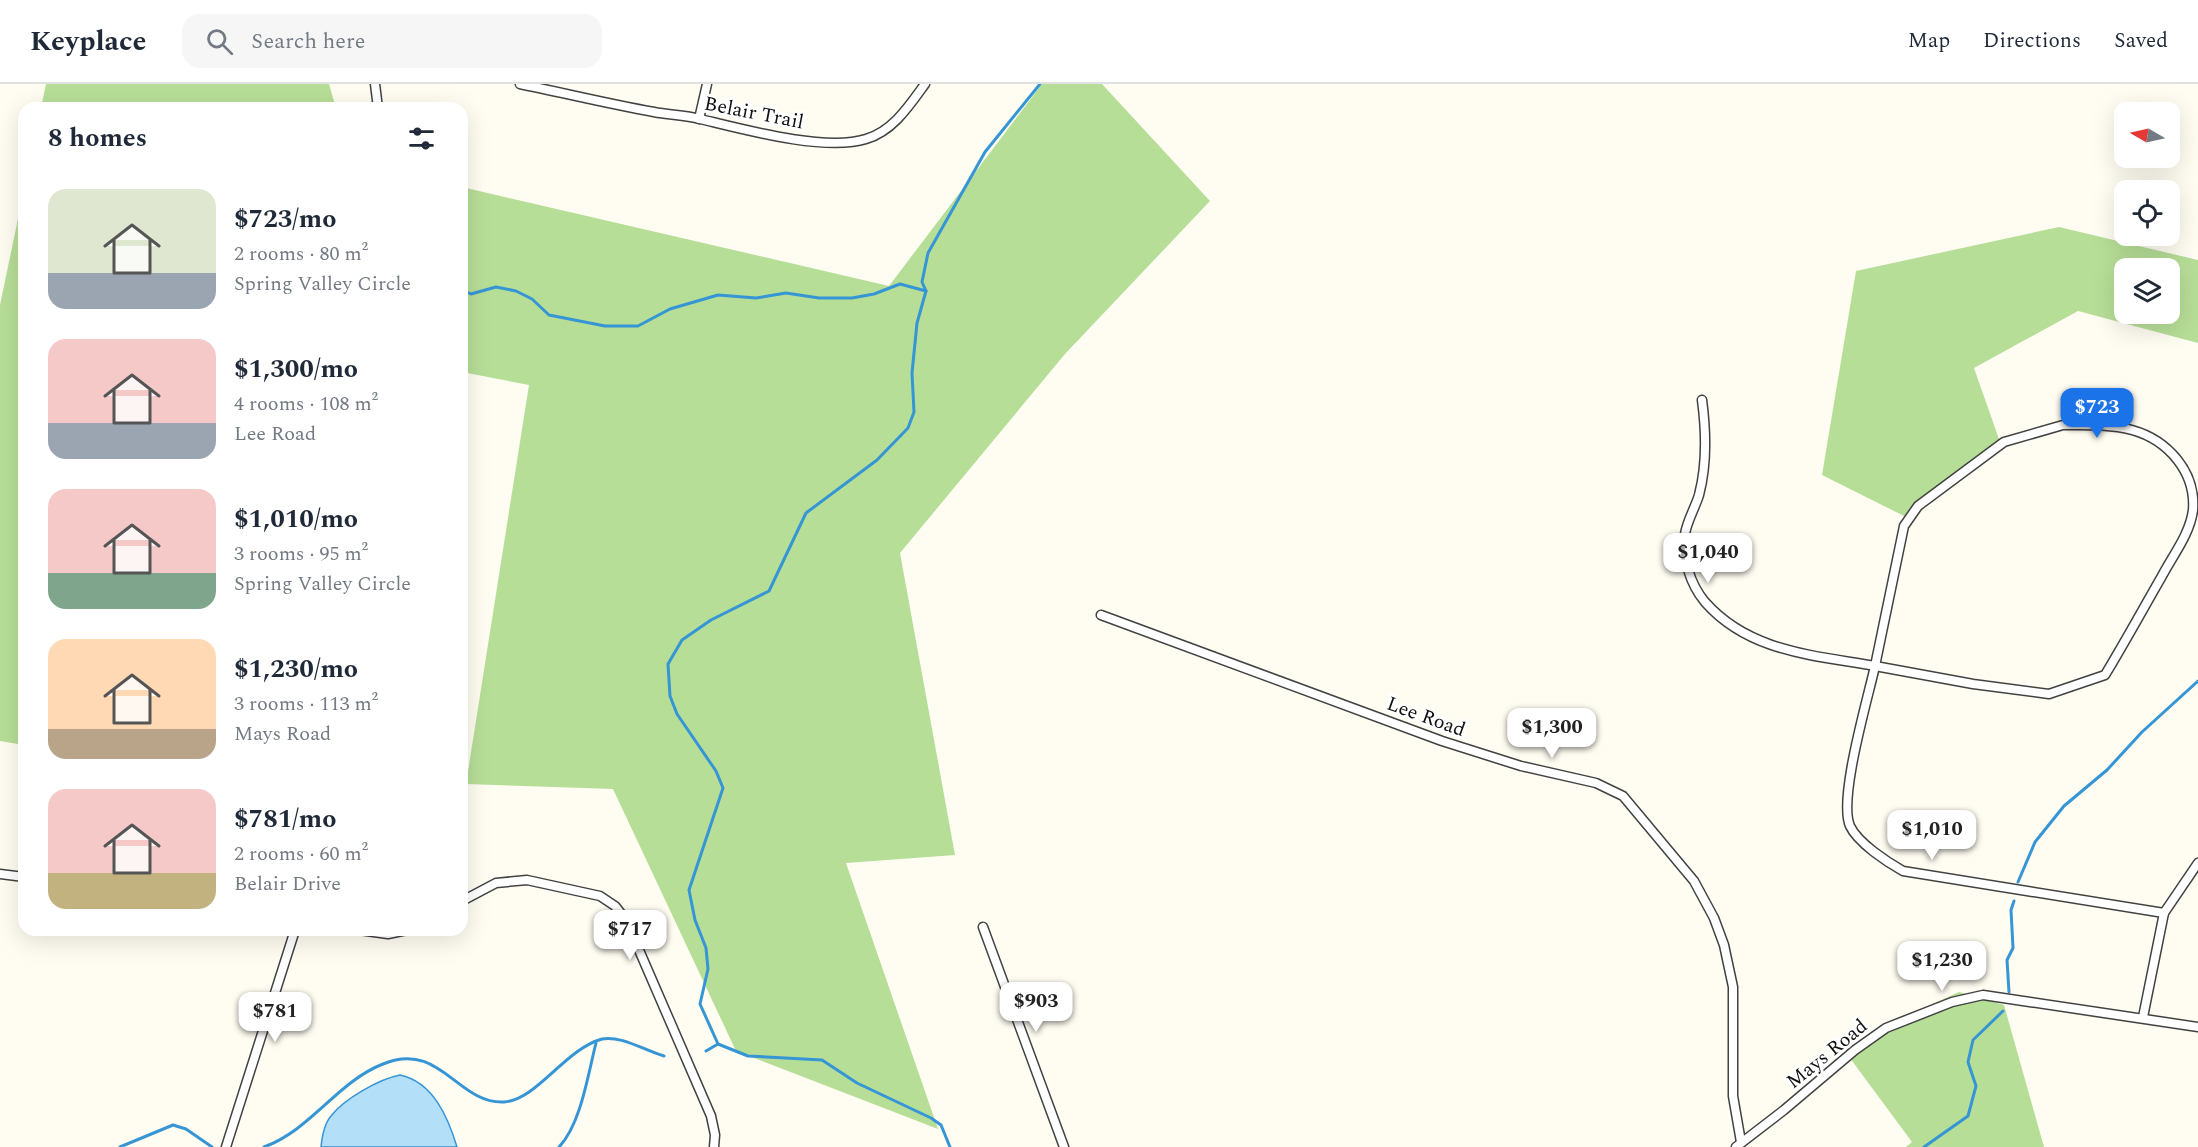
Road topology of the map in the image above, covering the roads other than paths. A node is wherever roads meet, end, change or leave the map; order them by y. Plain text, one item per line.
1 (375, 84) edge
2 (520, 84) edge
3 (707, 84) edge
4 (925, 84) edge
5 (377, 102) edge
6 (699, 118) junction
7 (1702, 399) dead end
8 (1101, 615) dead end
9 (1875, 666) junction
10 (2198, 863) edge
11 (0, 874) edge
12 (18, 876) edge
13 (468, 898) edge
14 (2164, 914) junction
15 (983, 927) dead end
16 (293, 936) edge
17 (2143, 1017) junction
18 (2198, 1027) edge
19 (1738, 1144) edge
20 (226, 1147) edge
21 (714, 1147) edge
22 (1065, 1147) edge

1 - 5 street
2 - 6 street, Belair Trail
3 - 6 street
4 - 6 street, Belair Trail
7 - 9 street
8 - 19 street, Lee Road
9 - 9 street
9 - 14 street
10 - 14 street
11 - 12 street
13 - 21 street
14 - 17 street
15 - 22 street
16 - 20 street
17 - 18 street, Mays Road
17 - 19 street, Mays Road

